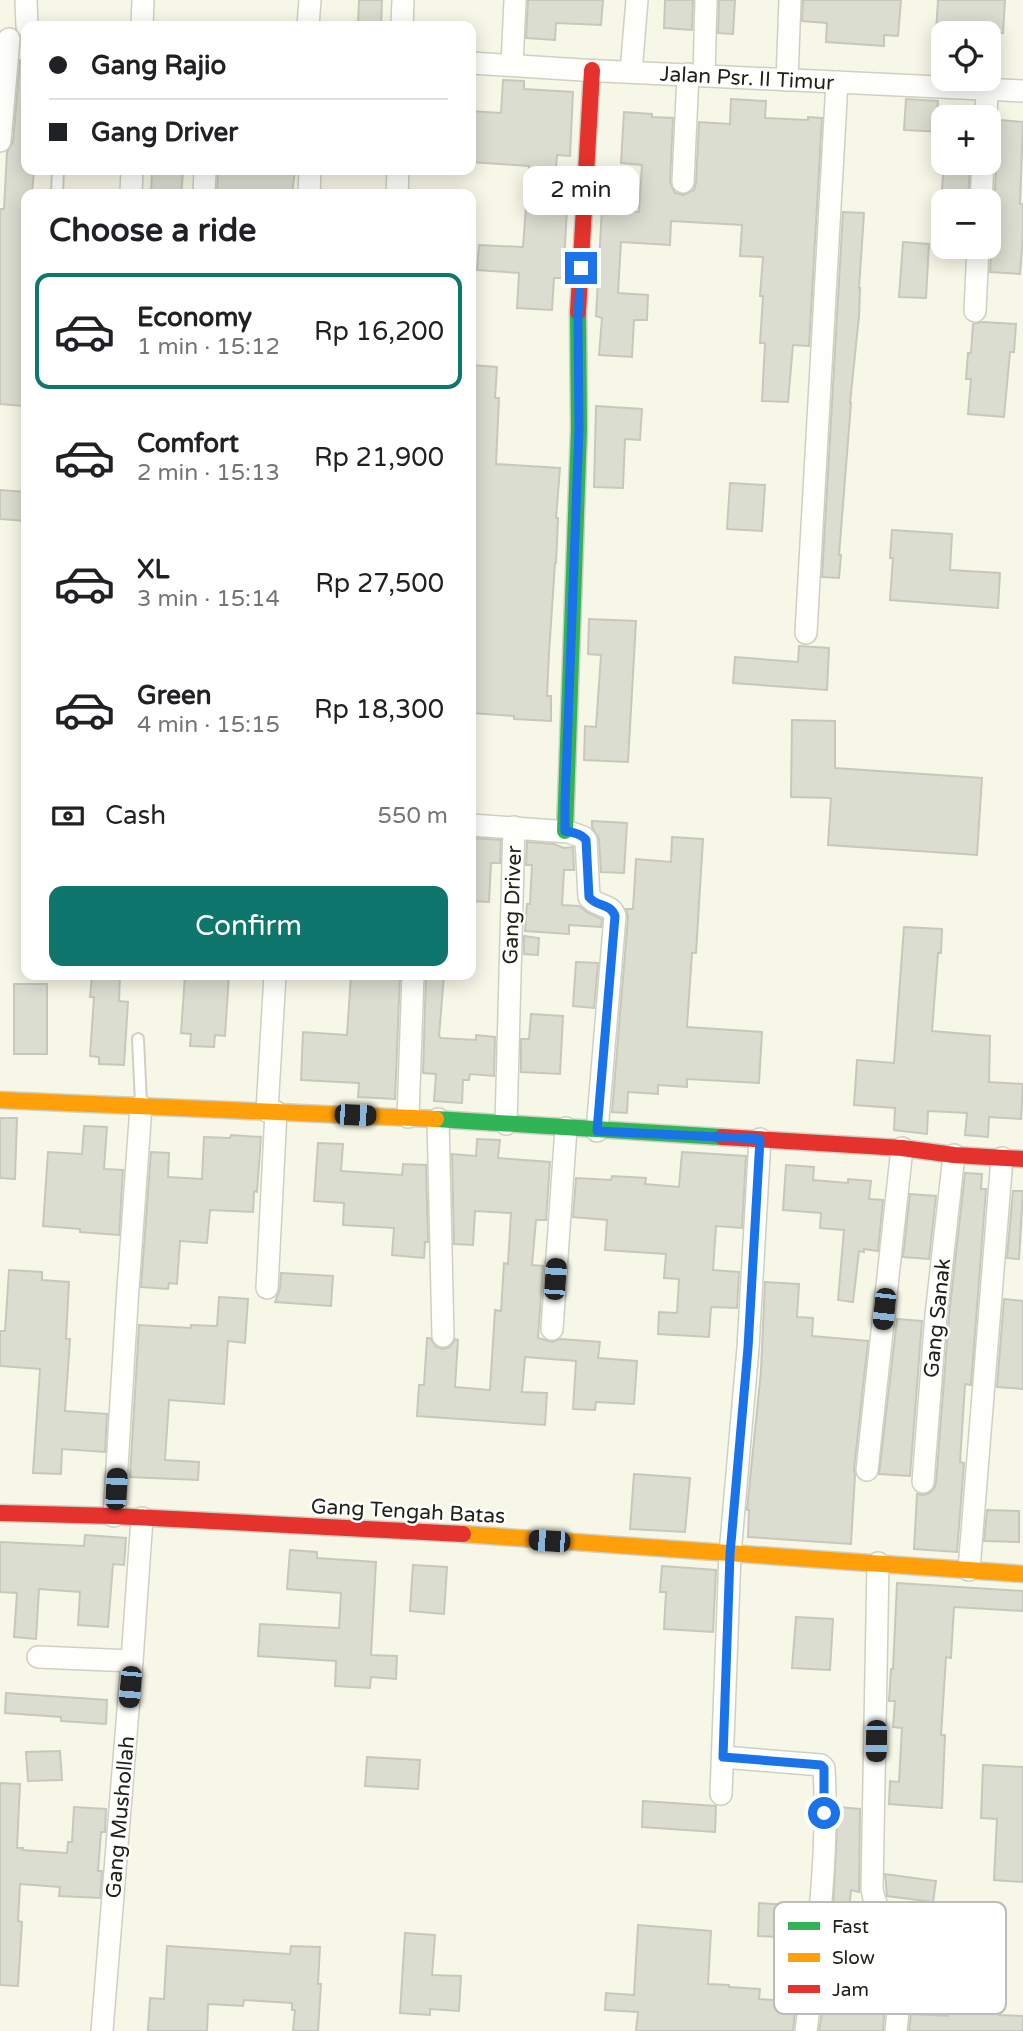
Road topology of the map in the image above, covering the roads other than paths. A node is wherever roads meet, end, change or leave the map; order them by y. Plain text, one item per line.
1 (26, 0) edge
2 (143, 0) edge
3 (310, 0) edge
4 (402, 0) edge
5 (515, 0) edge
6 (636, 0) edge
7 (706, 0) edge
8 (790, 0) edge
9 (27, 21) edge
10 (142, 21) edge
11 (308, 21) edge
12 (402, 21) edge
13 (12, 38) edge
14 (476, 63) edge
15 (512, 65) junction
16 (592, 70) junction
17 (631, 72) junction
18 (696, 75) junction
19 (787, 80) junction
20 (837, 82) junction
21 (931, 87) edge
22 (1001, 90) edge
23 (1023, 91) edge
24 (0, 141) edge
25 (683, 182) dead end
26 (977, 259) edge
27 (975, 311) dead end
28 (806, 632) dead end
29 (476, 825) edge
30 (514, 827) junction
31 (565, 831) junction
32 (275, 980) edge
33 (413, 980) edge
34 (138, 1039) dead end
35 (0, 1100) edge
36 (141, 1106) junction
37 (271, 1112) junction
38 (408, 1118) junction
39 (438, 1119) junction
40 (506, 1124) junction
41 (566, 1128) junction
42 (597, 1131) junction
43 (760, 1139) junction
44 (902, 1149) junction
45 (954, 1155) junction
46 (1012, 1158) edge
47 (267, 1288) dead end
48 (552, 1329) dead end
49 (443, 1336) dead end
50 (867, 1470) dead end
51 (923, 1482) dead end
52 (0, 1513) edge
53 (114, 1516) junction
54 (142, 1518) junction
55 (730, 1554) junction
56 (878, 1563) junction
57 (969, 1570) junction
58 (1023, 1573) edge
59 (38, 1657) dead end
60 (132, 1661) junction
61 (723, 1757) junction
62 (721, 1794) dead end
63 (820, 1902) edge
64 (874, 1902) edge
65 (102, 2031) edge

1 - 9 street
2 - 10 street
3 - 11 street
4 - 12 street
5 - 15 street
6 - 17 street
7 - 18 street
8 - 19 street
13 - 24 street
14 - 15 street, Jalan Psr. II Timur
15 - 16 street, Jalan Psr. II Timur
16 - 17 street, Jalan Psr. II Timur
16 - 31 street
17 - 18 street, Jalan Psr. II Timur
18 - 19 street, Jalan Psr. II Timur
18 - 25 street
19 - 20 street, Jalan Psr. II Timur
20 - 21 street, Jalan Psr. II Timur
20 - 28 street
22 - 23 street, Jalan Psr. II Timur
26 - 27 street
29 - 30 street
30 - 31 street, Gang Driver
30 - 40 street, Gang Driver
31 - 42 street
32 - 37 street
33 - 38 street
34 - 36 lane
35 - 36 street
36 - 37 street
36 - 53 street
37 - 38 street
37 - 47 street
38 - 39 street
39 - 40 street
39 - 49 street
40 - 41 street
41 - 42 street
41 - 48 street
42 - 43 street
43 - 44 street
43 - 55 street
44 - 45 street
44 - 50 street
45 - 46 street
45 - 51 street, Gang Sanak
46 - 57 street
52 - 53 street, Gang Tengah Batas
53 - 54 street, Gang Tengah Batas
54 - 55 street, Gang Tengah Batas
54 - 60 street, Gang Mushollah
55 - 56 street, Gang Tengah Batas
55 - 61 street
56 - 57 street, Gang Tengah Batas
56 - 64 street
57 - 58 street, Gang Tengah Batas
59 - 60 street
60 - 65 street, Gang Mushollah
61 - 62 street
61 - 63 street

